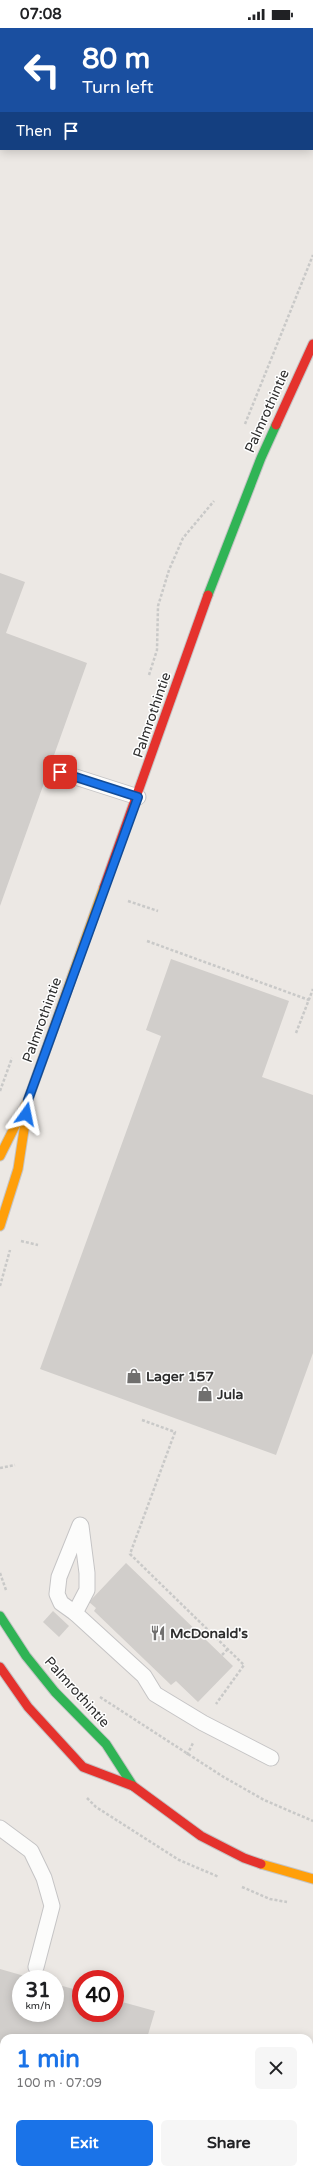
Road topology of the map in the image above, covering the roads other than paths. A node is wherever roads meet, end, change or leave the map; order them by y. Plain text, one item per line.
1 (313, 344) edge
2 (60, 772) dead end
3 (138, 797) junction
4 (28, 1100) junction
5 (0, 1156) edge
6 (0, 1226) edge
7 (75, 1613) junction
8 (0, 1616) edge
9 (0, 1667) edge
10 (271, 1758) dead end
11 (133, 1786) junction
12 (0, 1828) edge
13 (313, 1879) edge
14 (36, 1967) dead end

1 - 3 street, Palmrothintie
2 - 3 lane
3 - 4 street, Palmrothintie
4 - 5 street, Palmrothintie
4 - 6 street, Palmrothintie
7 - 7 lane
7 - 10 lane
8 - 11 street, Palmrothintie
9 - 11 street, Palmrothintie
11 - 13 street, Palmrothintie
12 - 14 lane

